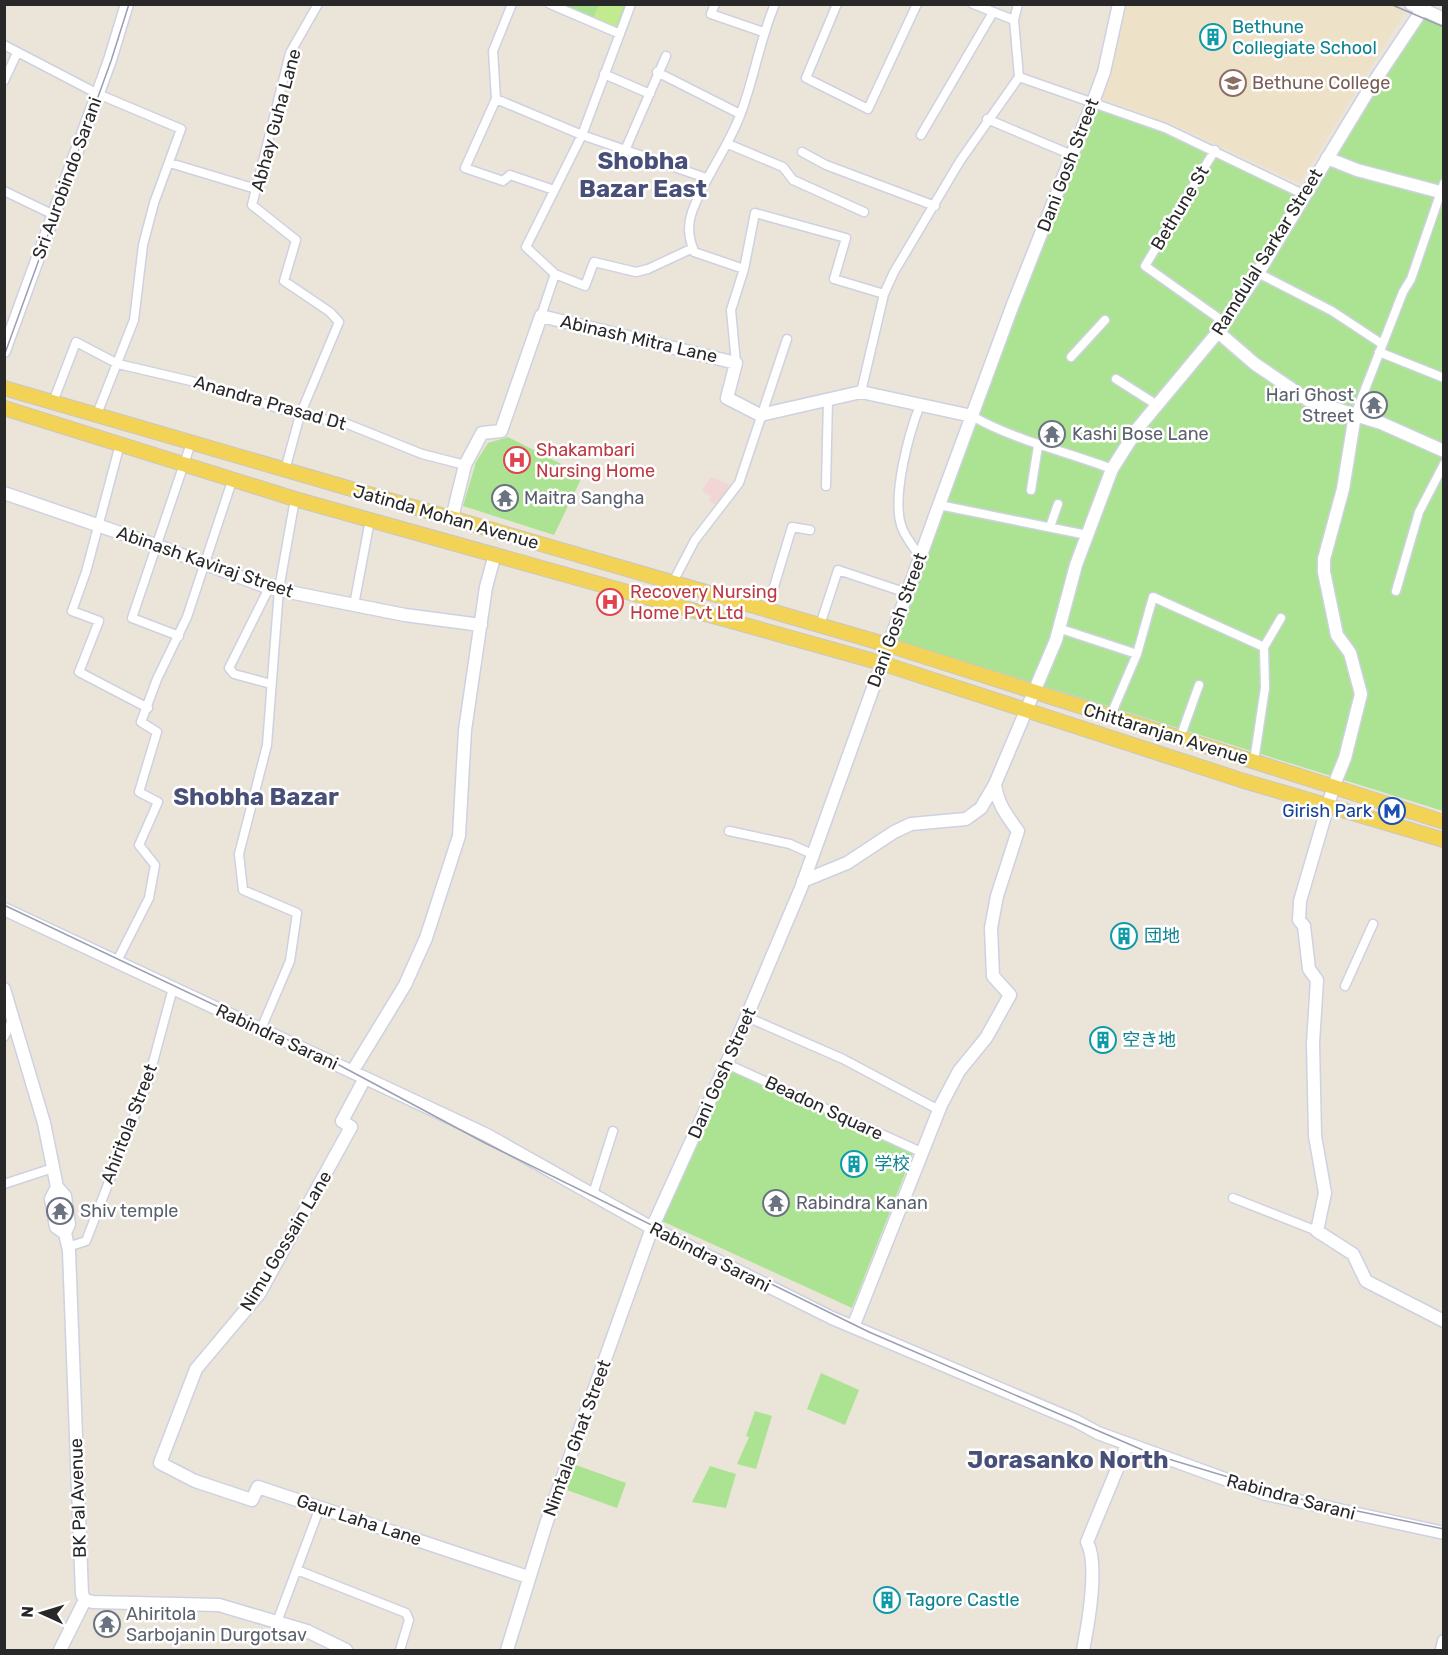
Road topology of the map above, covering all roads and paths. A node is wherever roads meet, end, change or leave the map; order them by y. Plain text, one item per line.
1 (127, 4) edge
2 (318, 4) edge
3 (512, 4) edge
4 (550, 4) edge
5 (631, 4) edge
6 (715, 4) edge
7 (775, 4) edge
8 (837, 4) edge
9 (917, 4) edge
10 (973, 4) edge
11 (1018, 4) edge
12 (1119, 4) edge
13 (1420, 6) edge
14 (992, 14) junction
15 (1443, 19) edge
16 (1014, 20) junction
17 (763, 32) junction
18 (620, 34) junction
19 (4, 45) edge
20 (17, 53) junction
21 (666, 56) dead end
22 (657, 72) junction
23 (604, 74) junction
24 (1019, 76) junction
25 (4, 81) edge
26 (98, 94) junction
27 (650, 94) junction
28 (496, 99) junction
29 (1093, 102) junction
30 (740, 114) junction
31 (987, 119) junction
32 (582, 135) junction
33 (921, 135) dead end
34 (728, 144) junction
35 (626, 148) junction
36 (1215, 150) junction
37 (802, 152) dead end
38 (1072, 155) junction
39 (1327, 158) junction
40 (170, 163) junction
41 (706, 178) junction
42 (256, 189) junction
43 (1442, 189) edge
44 (554, 190) junction
45 (4, 191) edge
46 (1305, 195) junction
47 (934, 206) junction
48 (864, 212) dead end
49 (54, 215) junction
50 (693, 248) junction
51 (744, 269) junction
52 (1258, 273) junction
53 (555, 274) junction
54 (884, 294) junction
55 (541, 316) junction
56 (1105, 320) dead end
57 (1221, 327) junction
58 (787, 339) dead end
59 (1381, 348) junction
60 (4, 351) edge
61 (1071, 357) dead end
62 (736, 363) junction
63 (118, 364) junction
64 (1443, 378) edge
65 (1116, 379) dead end
66 (4, 388) edge
67 (861, 392) junction
68 (828, 400) junction
69 (53, 402) junction
70 (920, 405) junction
71 (1157, 405) junction
72 (4, 408) edge
73 (97, 414) junction
74 (300, 415) junction
75 (760, 415) junction
76 (1355, 415) junction
77 (972, 416) junction
78 (191, 442) junction
79 (120, 444) junction
80 (1038, 446) junction
81 (1443, 451) edge
82 (185, 464) junction
83 (1443, 464) edge
84 (465, 465) junction
85 (1112, 469) junction
86 (285, 470) junction
87 (232, 478) junction
88 (826, 486) dead end
89 (1031, 490) dead end
90 (4, 493) edge
91 (295, 499) junction
92 (1058, 504) dead end
93 (939, 505) junction
94 (452, 518) junction
95 (370, 520) junction
96 (98, 526) junction
97 (1050, 527) junction
98 (810, 530) dead end
99 (1087, 535) junction
100 (158, 546) junction
101 (495, 554) junction
102 (920, 557) junction
103 (206, 565) junction
104 (672, 582) junction
105 (274, 589) junction
106 (1396, 591) dead end
107 (907, 593) junction
108 (663, 601) junction
109 (354, 605) junction
110 (767, 610) junction
111 (1281, 618) dead end
112 (820, 625) junction
113 (482, 626) junction
114 (1058, 628) junction
115 (179, 636) junction
116 (888, 645) junction
117 (1264, 647) junction
118 (1137, 654) junction
119 (881, 663) junction
120 (271, 684) junction
121 (1199, 685) dead end
122 (1035, 692) junction
123 (148, 708) junction
124 (1026, 711) junction
125 (1110, 717) junction
126 (1180, 738) junction
127 (1254, 761) junction
128 (995, 784) junction
129 (1334, 785) junction
130 (1328, 806) junction
131 (1443, 822) edge
132 (729, 831) dead end
133 (1443, 840) edge
134 (812, 855) junction
135 (803, 880) junction
136 (4, 909) edge
137 (1373, 924) dead end
138 (117, 961) junction
139 (1345, 986) dead end
140 (172, 988) junction
141 (4, 989) edge
142 (747, 1017) junction
143 (13, 1018) junction
144 (261, 1029) junction
145 (4, 1037) edge
146 (727, 1064) junction
147 (352, 1072) junction
148 (365, 1078) junction
149 (939, 1110) junction
150 (613, 1131) dead end
151 (921, 1152) junction
152 (53, 1168) junction
153 (4, 1184) edge
154 (592, 1194) junction
155 (1233, 1198) dead end
156 (652, 1228) junction
157 (1317, 1231) junction
158 (68, 1247) junction
159 (1443, 1321) edge
160 (853, 1327) junction
161 (1127, 1445) junction
162 (195, 1481) joint
163 (320, 1507) junction
164 (1443, 1533) edge
165 (297, 1570) junction
166 (528, 1577) junction
167 (86, 1600) junction
168 (277, 1622) junction
169 (1443, 1641) edge
170 (60, 1650) edge
171 (345, 1650) edge
172 (400, 1650) edge
173 (507, 1650) edge
174 (1083, 1650) edge
175 (1442, 1650) edge

1 - 26 street, Sri Aurobindo Sarani
2 - 42 street, Abhay Guha Lane
3 - 28 street
4 - 18 street
5 - 18 street
6 - 17 street
7 - 17 street
8 - 9 street
10 - 14 street
11 - 16 street
12 - 29 street, Dani Gosh Street
13 - 15 street
13 - 39 street, Ramdulal Sarkar Street
14 - 16 street
14 - 33 street
16 - 24 street
17 - 30 street
18 - 23 street
19 - 20 street
20 - 25 street
20 - 26 street
21 - 22 street
22 - 27 street
22 - 30 street
23 - 27 street
23 - 32 street
24 - 29 street
24 - 31 street
26 - 40 street
26 - 49 street, Sri Aurobindo Sarani
27 - 35 street
28 - 32 street
28 - 44 street
29 - 36 street
29 - 38 street, Dani Gosh Street
30 - 34 street
31 - 38 street
31 - 47 street
32 - 35 street
32 - 44 street
34 - 41 street
34 - 48 street
35 - 41 street
36 - 46 street
36 - 57 street, Bethune St
37 - 47 street
38 - 77 street, Dani Gosh Street
39 - 43 street
39 - 46 street, Ramdulal Sarkar Street
40 - 42 street
40 - 63 street
41 - 50 street
42 - 74 street, Abhay Guha Lane
43 - 59 street
44 - 53 street
45 - 49 street
46 - 52 street, Ramdulal Sarkar Street
47 - 54 street
49 - 60 street, Sri Aurobindo Sarani
50 - 51 street
50 - 53 street
51 - 54 street
51 - 62 street
52 - 57 street, Ramdulal Sarkar Street
52 - 59 street
53 - 55 street
54 - 67 street
55 - 62 street, Abinash Mitra Lane
55 - 84 street
56 - 61 street
57 - 71 street, Ramdulal Sarkar Street
57 - 76 street
58 - 75 street
59 - 64 street
59 - 76 street
62 - 75 street
63 - 69 street, Anandra Prasad Dt
63 - 73 street
63 - 74 street, Anandra Prasad Dt
65 - 71 street
66 - 69 main road, Jatinda Mohan Avenue
67 - 68 street
67 - 70 street
68 - 75 street
68 - 88 street
69 - 73 main road, Jatinda Mohan Avenue
70 - 77 street
70 - 102 street
71 - 85 street, Ramdulal Sarkar Street
72 - 79 main road
73 - 78 main road, Jatinda Mohan Avenue
74 - 84 street, Anandra Prasad Dt
74 - 86 street
75 - 104 street
76 - 81 street
76 - 129 street
77 - 80 street
77 - 93 street, Dani Gosh Street
78 - 82 street
78 - 86 main road, Jatinda Mohan Avenue
79 - 82 main road
79 - 96 street
80 - 85 street
80 - 89 street
82 - 87 main road
82 - 100 street
83 - 106 street
84 - 94 street
85 - 99 street, Ramdulal Sarkar Street
86 - 94 main road, Jatinda Mohan Avenue
87 - 91 main road
87 - 103 street
90 - 96 street, Abinash Kaviraj Street
91 - 95 main road
91 - 105 street
92 - 97 street
93 - 97 street
93 - 102 street, Dani Gosh Street
94 - 104 main road, Jatinda Mohan Avenue
95 - 101 main road
95 - 109 street
96 - 100 street, Abinash Kaviraj Street
96 - 123 street
97 - 99 street
98 - 110 street
99 - 114 street, Ramdulal Sarkar Street
100 - 103 street, Abinash Kaviraj Street
100 - 115 street
101 - 108 main road
101 - 113 street
102 - 107 street, Dani Gosh Street
103 - 105 street, Abinash Kaviraj Street
103 - 115 street
104 - 108 street
104 - 110 main road, Jatinda Mohan Avenue
105 - 109 street, Abinash Kaviraj Street
105 - 120 street
105 - 120 street
107 - 112 street
107 - 116 street, Dani Gosh Street
108 - 119 main road
109 - 113 street, Abinash Kaviraj Street
110 - 112 main road, Jatinda Mohan Avenue
111 - 117 street
112 - 116 main road, Jatinda Mohan Avenue
113 - 147 street
114 - 118 street
114 - 122 street, Ramdulal Sarkar Street
115 - 123 street
116 - 119 street, Dani Gosh Street
116 - 122 main road, Chittaranjan Avenue
117 - 118 street
117 - 127 street
118 - 125 street
119 - 124 main road
119 - 134 street, Dani Gosh Street
120 - 144 street
121 - 126 street
122 - 124 street, Ramdulal Sarkar Street
122 - 125 main road, Chittaranjan Avenue
123 - 138 street
124 - 128 street, Ramdulal Sarkar Street
124 - 130 main road
125 - 126 main road, Chittaranjan Avenue
126 - 127 main road, Chittaranjan Avenue
127 - 129 main road, Chittaranjan Avenue
128 - 135 street, Ramdulal Sarkar Street
128 - 149 street
129 - 130 street
129 - 131 main road, Chittaranjan Avenue
130 - 133 main road
130 - 157 street
132 - 134 street
134 - 135 street, Dani Gosh Street
135 - 142 street, Dani Gosh Street
136 - 138 street, Rabindra Sarani
137 - 139 street
138 - 140 street, Rabindra Sarani
140 - 144 street, Rabindra Sarani
140 - 158 street, Ahiritola Street
141 - 143 street, BK Pal Avenue
142 - 146 street, Dani Gosh Street
142 - 149 street
143 - 145 street
143 - 152 street, BK Pal Avenue
144 - 147 street, Rabindra Sarani
146 - 151 street, Beadon Square
146 - 156 street, Dani Gosh Street
147 - 148 street, Rabindra Sarani
148 - 154 street, Rabindra Sarani
148 - 162 street, Nimu Gossain Lane
149 - 151 street
150 - 154 street
151 - 160 street
152 - 153 street
152 - 158 street, BK Pal Avenue
154 - 156 street, Rabindra Sarani
155 - 157 street
156 - 160 street, Rabindra Sarani
156 - 166 street, Nimtala Ghat Street
157 - 159 street
158 - 167 street, BK Pal Avenue
160 - 161 street, Rabindra Sarani
161 - 164 street, Rabindra Sarani
161 - 174 street
162 - 163 street, Gaur Laha Lane
163 - 165 street
163 - 166 street, Gaur Laha Lane
165 - 168 street
165 - 172 street
166 - 173 street, Nimtala Ghat Street
167 - 168 street
167 - 170 street
168 - 171 street
169 - 175 street

